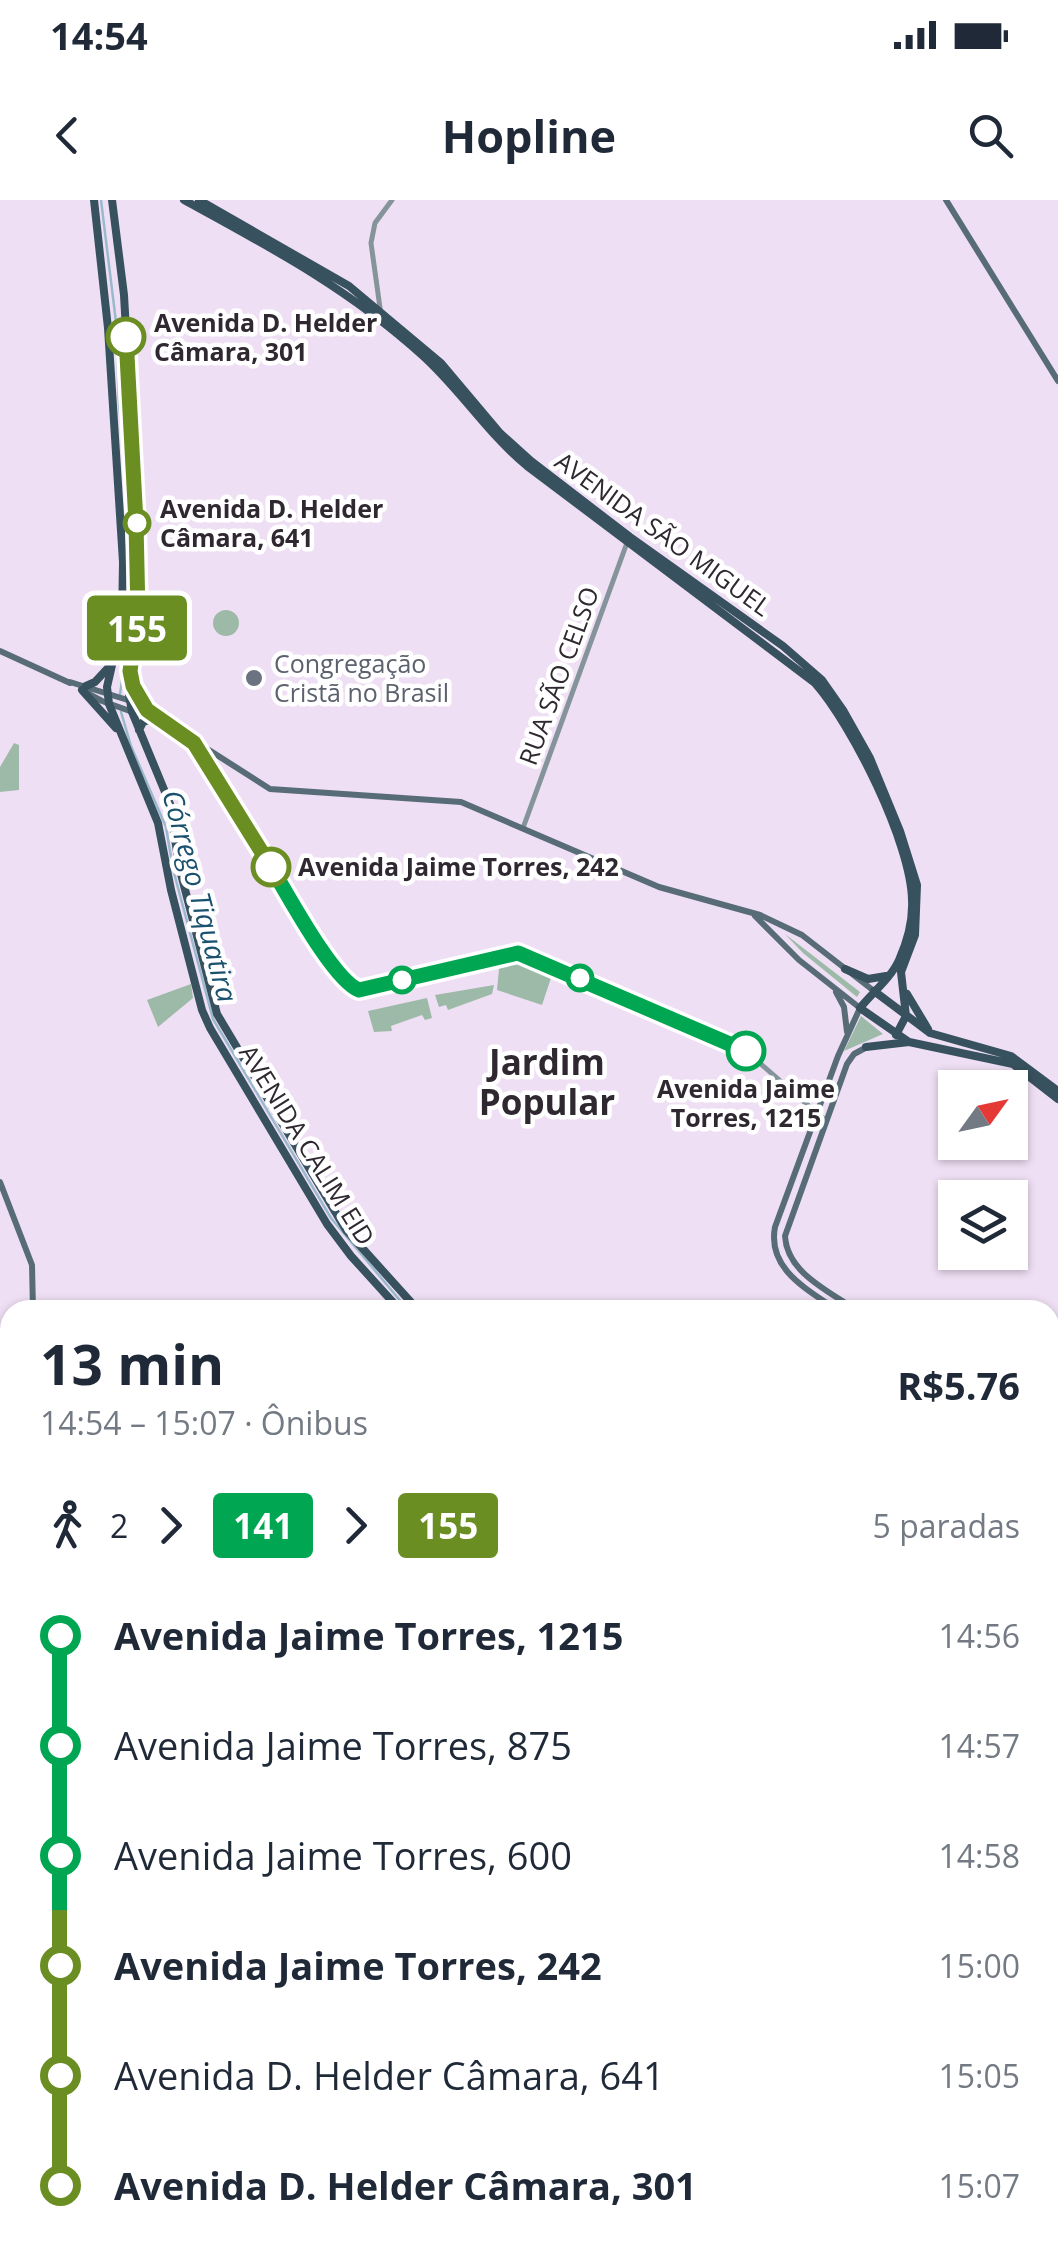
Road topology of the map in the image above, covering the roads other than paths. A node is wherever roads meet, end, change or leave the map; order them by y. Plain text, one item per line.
1 (94, 200) edge
2 (184, 200) edge
3 (199, 200) edge
4 (392, 200) edge
5 (946, 200) edge
6 (113, 201) edge
7 (111, 275) junction
8 (381, 316) junction
9 (1058, 381) edge
10 (124, 452) junction
11 (628, 540) junction
12 (127, 639) junction
13 (0, 651) edge
14 (111, 664) junction
15 (130, 671) junction
16 (84, 688) junction
17 (109, 693) junction
18 (128, 699) junction
19 (110, 705) junction
20 (130, 711) junction
21 (149, 714) junction
22 (118, 729) junction
23 (139, 730) junction
24 (194, 743) junction
25 (161, 780) junction
26 (142, 781) junction
27 (523, 828) junction
28 (744, 912) junction
29 (844, 969) junction
30 (890, 975) junction
31 (201, 977) junction
32 (829, 983) junction
33 (905, 989) junction
34 (874, 991) junction
35 (860, 1008) junction
36 (906, 1016) junction
37 (872, 1018) junction
38 (930, 1033) junction
39 (847, 1035) junction
40 (896, 1036) junction
41 (908, 1042) junction
42 (866, 1047) junction
43 (1058, 1091) edge
44 (1058, 1100) edge
45 (816, 1112) junction
46 (825, 1120) junction
47 (0, 1182) edge
48 (33, 1300) edge
49 (391, 1300) edge
50 (409, 1300) edge
51 (823, 1300) edge
52 (842, 1300) edge

1 - 7 main road
2 - 8 main road, AVENIDA SÃO MIGUEL
3 - 8 main road, AVENIDA SÃO MIGUEL
4 - 8 street
5 - 9 main road
6 - 7 main road
7 - 10 main road
7 - 10 main road
8 - 11 main road, AVENIDA SÃO MIGUEL
10 - 12 main road
10 - 12 main road
11 - 27 street, RUA SÃO CELSO
11 - 30 main road, AVENIDA SÃO MIGUEL
11 - 33 main road, AVENIDA SÃO MIGUEL
12 - 14 main road, AVENIDA CALIM EID
12 - 15 main road, AVENIDA CALIM EID
13 - 16 main road
14 - 16 main road
14 - 17 main road, AVENIDA CALIM EID
15 - 18 main road, AVENIDA CALIM EID
15 - 21 main road
16 - 17 main road
16 - 19 main road
16 - 22 main road
17 - 18 main road
17 - 19 main road, AVENIDA CALIM EID
18 - 20 main road, AVENIDA CALIM EID
18 - 21 main road
19 - 20 main road
19 - 22 main road, AVENIDA CALIM EID
20 - 21 main road
20 - 23 main road, AVENIDA CALIM EID
21 - 23 main road
21 - 24 main road
22 - 26 main road, AVENIDA CALIM EID
23 - 25 main road, AVENIDA CALIM EID
24 - 27 main road
24 - 45 street
25 - 26 main road
25 - 31 main road, AVENIDA CALIM EID
26 - 31 main road, AVENIDA CALIM EID
27 - 28 main road
28 - 29 main road
28 - 32 main road
29 - 30 main road
29 - 34 main road
30 - 34 main road, AVENIDA SÃO MIGUEL
31 - 49 main road, AVENIDA CALIM EID
31 - 50 main road, AVENIDA CALIM EID
32 - 35 main road
32 - 39 main road
33 - 36 main road, AVENIDA SÃO MIGUEL
33 - 38 main road
34 - 35 main road, AVENIDA SÃO MIGUEL
34 - 36 main road
34 - 37 main road
35 - 37 main road
35 - 39 main road
36 - 38 main road
36 - 40 main road, AVENIDA SÃO MIGUEL
37 - 40 main road
38 - 43 main road
39 - 45 main road
40 - 41 main road
40 - 42 main road
41 - 42 main road
41 - 44 main road
42 - 46 main road
45 - 46 street
45 - 51 main road
46 - 52 main road
47 - 48 main road

